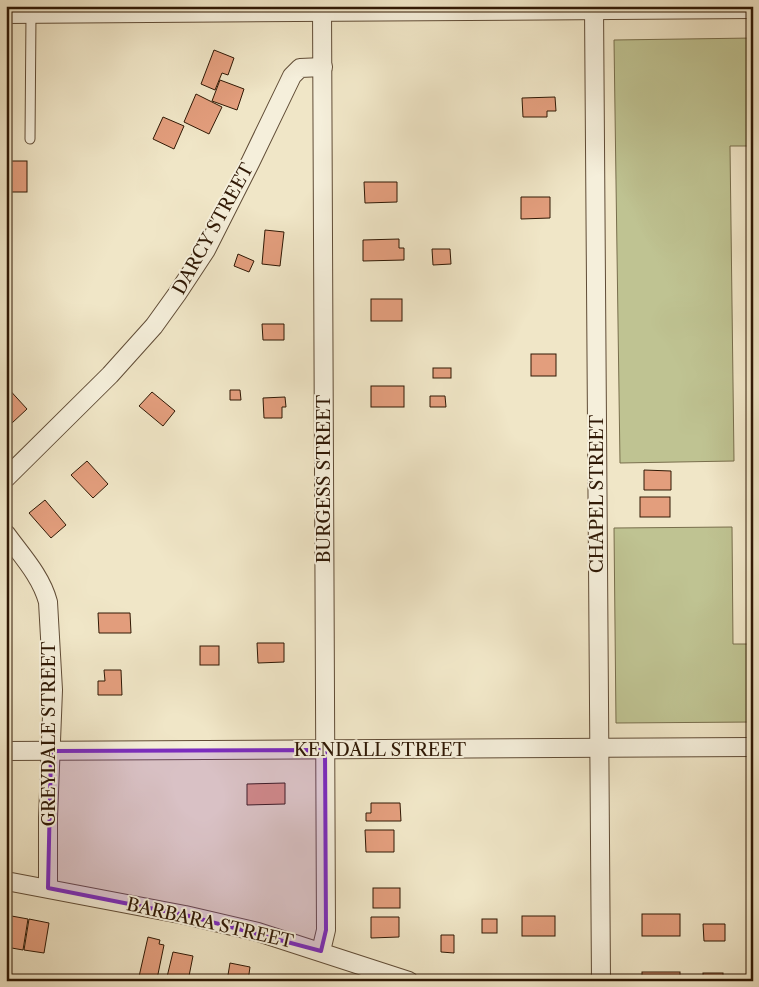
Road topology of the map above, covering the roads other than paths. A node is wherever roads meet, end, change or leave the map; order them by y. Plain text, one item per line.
1 (594, 8) edge
2 (322, 9) edge
3 (753, 9) edge
4 (6, 14) edge
5 (30, 14) junction
6 (323, 67) junction
7 (30, 139) dead end
8 (6, 478) edge
9 (6, 534) edge
10 (753, 747) edge
11 (599, 748) junction
12 (325, 750) junction
13 (6, 751) edge
14 (51, 751) junction
15 (6, 881) edge
16 (48, 888) junction
17 (321, 952) junction
18 (409, 981) edge
19 (601, 981) edge

1 - 2 street
1 - 3 street
1 - 11 street, CHAPEL STREET
2 - 5 street
2 - 6 street, BURGESS STREET
4 - 5 street
5 - 7 lane
6 - 8 street, DARCY STREET
6 - 12 street, BURGESS STREET
9 - 14 street, GREYDALE STREET
10 - 11 street, KENDALL STREET
11 - 12 street, KENDALL STREET
11 - 19 street, CHAPEL STREET
12 - 14 street, KENDALL STREET
12 - 17 street, BURGESS STREET
13 - 14 street, KENDALL STREET
14 - 16 street, GREYDALE STREET
15 - 16 street, BARBARA STREET
16 - 17 street, BARBARA STREET
17 - 18 street, BARBARA STREET

